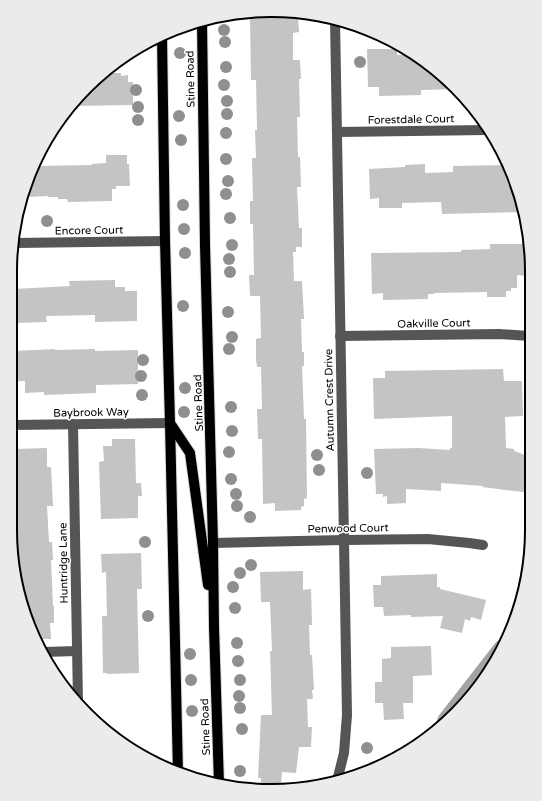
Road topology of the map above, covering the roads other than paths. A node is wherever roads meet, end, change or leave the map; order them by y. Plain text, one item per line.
1 (335, 26) edge
2 (202, 27) edge
3 (162, 42) edge
4 (482, 130) edge
5 (337, 132) junction
6 (165, 241) junction
7 (19, 243) edge
8 (340, 336) junction
9 (525, 336) edge
10 (170, 423) junction
11 (73, 424) junction
12 (17, 425) edge
13 (344, 540) junction
14 (213, 543) junction
15 (483, 545) dead end
16 (214, 627) junction
17 (77, 651) junction
18 (48, 652) edge
19 (78, 695) edge
20 (178, 767) edge
21 (339, 775) edge
22 (219, 778) edge

1 - 5 street, Autumn Crest Drive
2 - 14 main road, Stine Road
3 - 6 main road
4 - 5 street, Forestdale Court
5 - 8 street, Autumn Crest Drive
6 - 7 street, Encore Court
6 - 10 main road
8 - 9 street, Oakville Court
8 - 13 street, Autumn Crest Drive
10 - 11 street, Baybrook Way
10 - 16 main road
10 - 20 main road
11 - 12 street, Baybrook Way
11 - 17 street, Huntridge Lane
13 - 14 street, Penwood Court
13 - 15 street, Penwood Court
13 - 21 street, Autumn Crest Drive
14 - 16 main road, Stine Road
16 - 22 main road, Stine Road
17 - 18 street
17 - 19 street, Huntridge Lane

